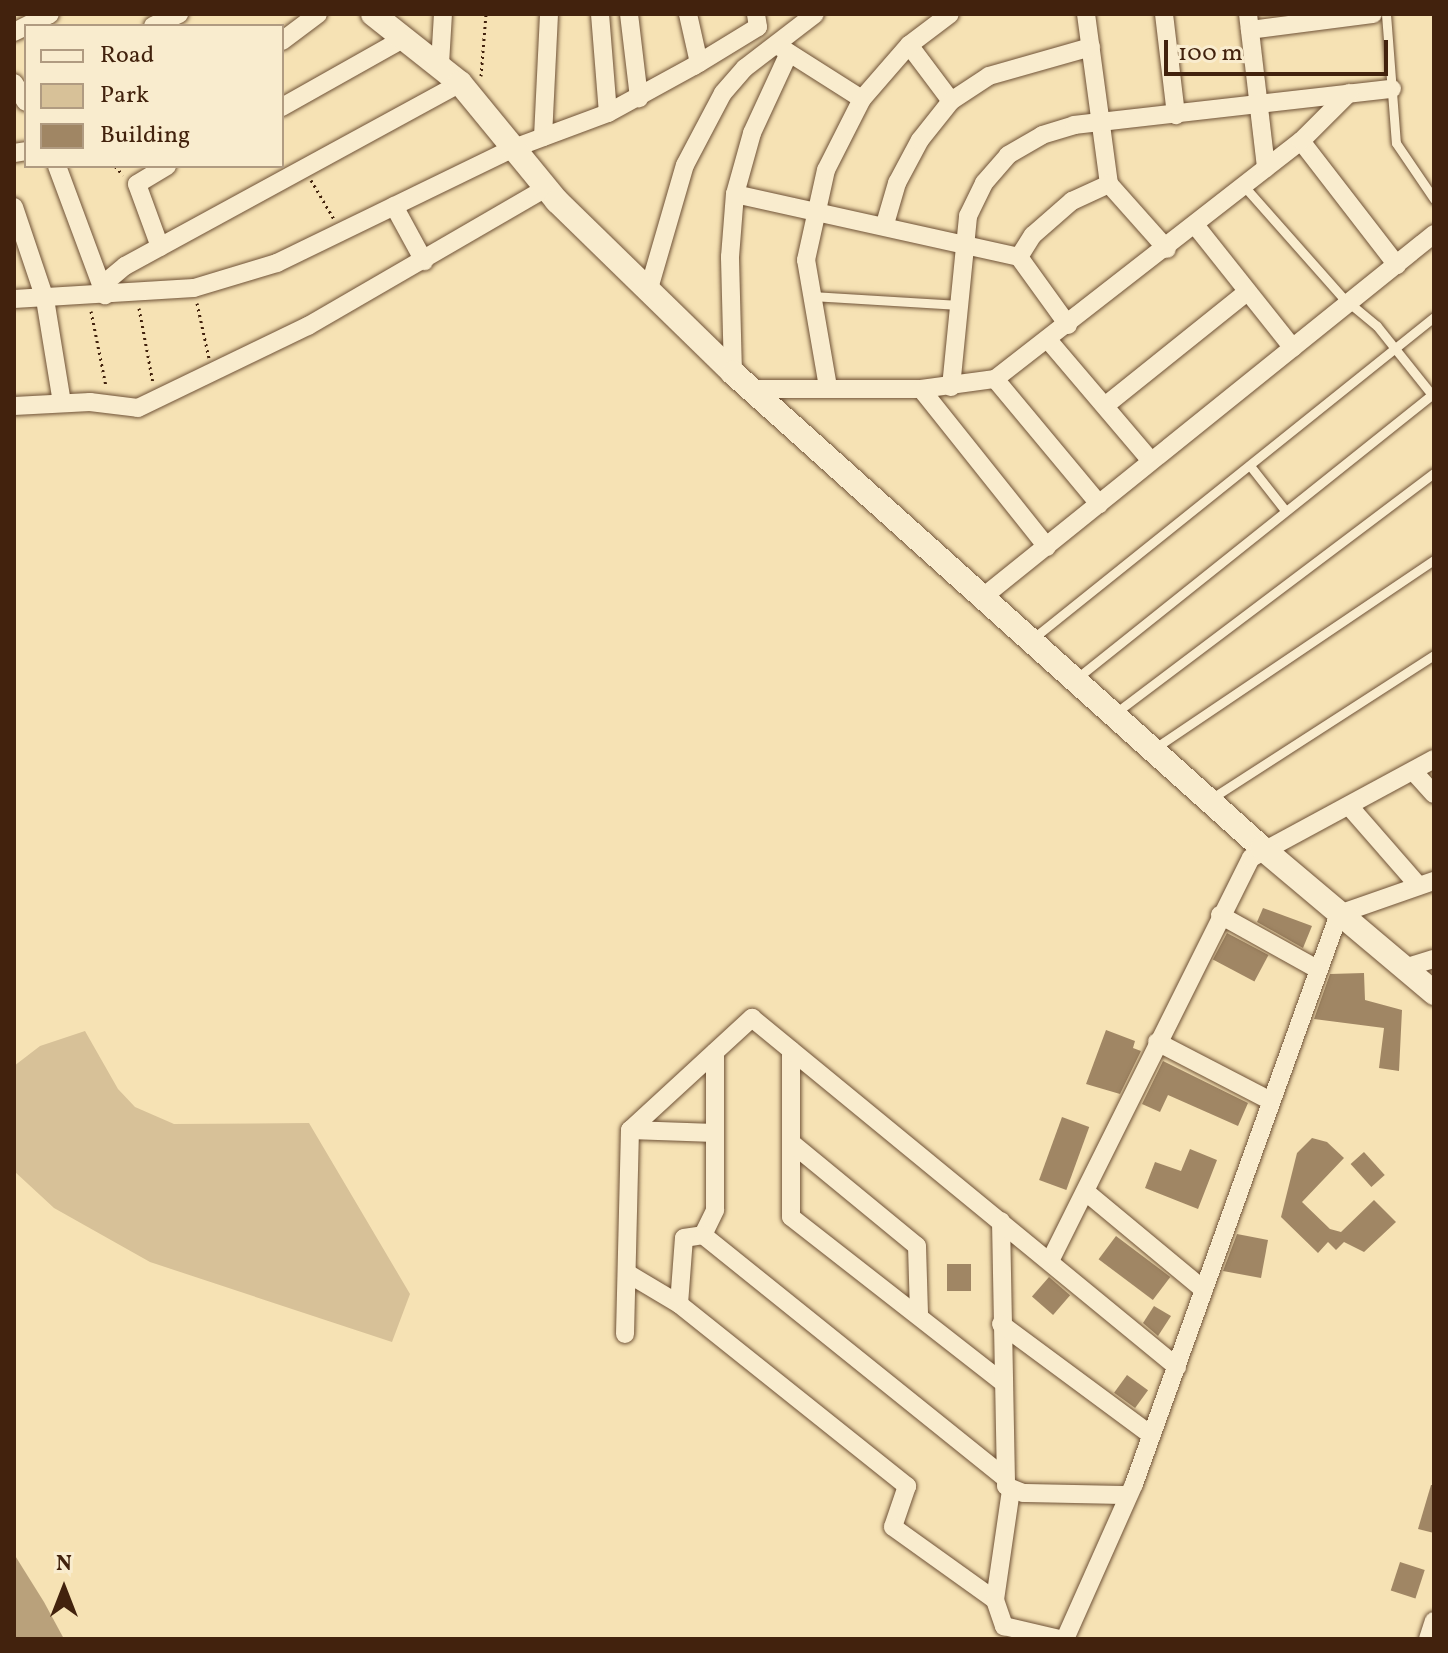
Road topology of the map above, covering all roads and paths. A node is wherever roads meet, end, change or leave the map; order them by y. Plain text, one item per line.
1 (50, 14) edge
2 (179, 14) edge
3 (318, 14) edge
4 (443, 14) edge
5 (486, 14) edge
6 (549, 14) edge
7 (600, 14) edge
8 (629, 14) edge
9 (688, 14) edge
10 (756, 14) edge
11 (815, 14) edge
12 (950, 14) edge
13 (1086, 14) edge
14 (1164, 14) edge
15 (1373, 14) edge
16 (1386, 14) edge
17 (377, 15) edge
18 (1249, 22) edge
19 (30, 24) edge
20 (157, 24) edge
21 (406, 37) junction
22 (284, 40) edge
23 (909, 45) junction
24 (1091, 47) junction
25 (782, 48) junction
26 (699, 63) junction
27 (440, 64) junction
28 (460, 83) junction
29 (1392, 89) junction
30 (1349, 93) junction
31 (639, 98) junction
32 (862, 99) junction
33 (951, 101) junction
34 (479, 104) junction
35 (1258, 105) junction
36 (284, 106) edge
37 (608, 113) junction
38 (1176, 115) junction
39 (1099, 121) junction
40 (543, 137) junction
41 (1301, 141) junction
42 (514, 148) junction
43 (58, 168) edge
44 (164, 168) edge
45 (1266, 168) junction
46 (305, 170) junction
47 (1109, 184) junction
48 (1243, 185) junction
49 (546, 188) junction
50 (735, 194) junction
51 (1434, 199) edge
52 (394, 206) junction
53 (14, 207) edge
54 (815, 213) junction
55 (885, 224) junction
56 (1195, 225) junction
57 (341, 231) junction
58 (1434, 234) edge
59 (962, 244) junction
60 (160, 247) junction
61 (1167, 249) junction
62 (1019, 257) junction
63 (424, 261) junction
64 (1397, 265) junction
65 (194, 288) junction
66 (98, 292) junction
67 (648, 292) junction
68 (136, 293) junction
69 (1246, 293) junction
70 (809, 296) junction
71 (14, 299) edge
72 (45, 299) junction
73 (959, 305) junction
74 (1351, 305) junction
75 (1434, 317) edge
76 (1068, 325) junction
77 (1049, 341) junction
78 (1394, 346) junction
79 (1293, 348) junction
80 (212, 373) junction
81 (995, 379) junction
82 (742, 381) junction
83 (828, 387) junction
84 (951, 387) junction
85 (921, 389) junction
86 (1433, 394) edge
87 (156, 400) junction
88 (62, 403) junction
89 (15, 404) edge
90 (1106, 405) junction
91 (110, 406) junction
92 (1151, 461) junction
93 (1251, 467) junction
94 (1433, 476) edge
95 (1099, 504) junction
96 (1284, 509) junction
97 (1047, 547) junction
98 (1434, 560) edge
99 (983, 597) junction
100 (1031, 640) junction
101 (1434, 655) edge
102 (1075, 680) junction
103 (1113, 714) junction
104 (1153, 750) junction
105 (1434, 759) edge
106 (1413, 771) junction
107 (1434, 794) edge
108 (1209, 800) junction
109 (1349, 806) junction
110 (1262, 848) junction
111 (1426, 883) edge
112 (1339, 914) junction
113 (1220, 915) junction
114 (1434, 959) edge
115 (1404, 968) junction
116 (1319, 970) junction
117 (1434, 993) edge
118 (1157, 1042) junction
119 (791, 1050) junction
120 (715, 1052) junction
121 (1271, 1101) junction
122 (630, 1130) junction
123 (715, 1133) junction
124 (794, 1145) junction
125 (1086, 1192) junction
126 (1001, 1221) junction
127 (703, 1235) junction
128 (1051, 1259) junction
129 (627, 1273) junction
130 (1204, 1290) junction
131 (679, 1304) junction
132 (919, 1315) junction
133 (1001, 1324) junction
134 (625, 1334) dead end
135 (1177, 1367) junction
136 (1002, 1382) junction
137 (1151, 1435) junction
138 (1008, 1484) junction
139 (1126, 1495) junction
140 (995, 1600) junction
141 (1434, 1621) edge
142 (1059, 1639) edge
143 (1065, 1639) edge
144 (1428, 1639) edge

1 - 19 street
2 - 20 street
3 - 22 street
4 - 27 street
5 - 34 path
6 - 40 street
7 - 37 street
8 - 31 street
9 - 26 street
10 - 26 street
11 - 25 street
12 - 23 street
13 - 24 street
14 - 38 street
15 - 18 street
16 - 29 lane
17 - 21 street
18 - 35 street
21 - 27 street
21 - 36 street
23 - 32 street
23 - 33 street
24 - 33 street
24 - 39 street
25 - 32 street
25 - 50 street
25 - 67 street
26 - 31 street
27 - 28 street
28 - 34 street
28 - 46 street
29 - 30 street
29 - 51 lane
30 - 35 street
30 - 41 street
31 - 37 street
32 - 54 street
33 - 55 street
34 - 42 street
35 - 38 street
35 - 45 street
37 - 40 street
38 - 39 street
39 - 47 street
39 - 59 street
40 - 42 street
41 - 45 street
41 - 64 street
42 - 49 street
42 - 52 street
43 - 66 street
44 - 60 street
45 - 48 street
46 - 57 path
46 - 60 street
47 - 61 street
47 - 62 street
48 - 56 street
48 - 74 lane
49 - 63 street
49 - 67 street
50 - 54 street
50 - 82 street
52 - 57 street
52 - 63 street
53 - 72 street
54 - 55 street
54 - 70 street
55 - 59 street
56 - 61 street
56 - 69 street
57 - 65 street
58 - 64 street
59 - 62 street
59 - 73 street
60 - 66 street
61 - 76 street
62 - 76 street
63 - 80 street
64 - 74 street
65 - 68 street
65 - 80 path
66 - 68 street
66 - 72 street
66 - 91 path
67 - 82 street
68 - 87 path
69 - 79 street
69 - 90 street
70 - 73 lane
70 - 83 street
71 - 72 street
72 - 88 street
73 - 84 street
74 - 78 lane
74 - 79 street
75 - 78 lane
76 - 77 street
77 - 81 street
77 - 90 street
78 - 86 lane
78 - 93 lane
79 - 92 street
80 - 87 street
81 - 84 street
81 - 95 street
82 - 83 street
82 - 99 street
83 - 85 street
84 - 85 street
85 - 97 street
86 - 96 lane
87 - 91 street
88 - 89 street
88 - 91 street
90 - 92 street
92 - 95 street
93 - 96 lane
93 - 100 lane
94 - 103 lane
95 - 97 street
96 - 102 lane
97 - 99 street
98 - 104 lane
99 - 100 street
100 - 102 street
101 - 108 lane
102 - 103 street
103 - 104 street
104 - 108 street
105 - 106 street
106 - 107 street
106 - 109 street
108 - 110 street
109 - 110 street
109 - 111 street
110 - 112 street
110 - 113 street
111 - 112 street
112 - 115 street
112 - 116 street
113 - 116 street
113 - 118 street
114 - 115 street
115 - 117 street
116 - 121 street
118 - 121 street
118 - 125 street
119 - 120 street
119 - 124 street
119 - 126 street
120 - 122 street
120 - 123 street
121 - 130 street
122 - 123 street
122 - 129 street
123 - 127 street
124 - 132 street
124 - 132 street
125 - 128 street
125 - 130 street
126 - 128 street
126 - 133 street
127 - 131 street
127 - 138 street
128 - 135 street
129 - 131 street
129 - 134 street
130 - 135 street
131 - 140 street
132 - 136 street
133 - 136 street
133 - 137 street
135 - 137 street
136 - 138 street
137 - 139 street
138 - 139 street
138 - 140 street
139 - 143 street
140 - 142 street
141 - 144 street

